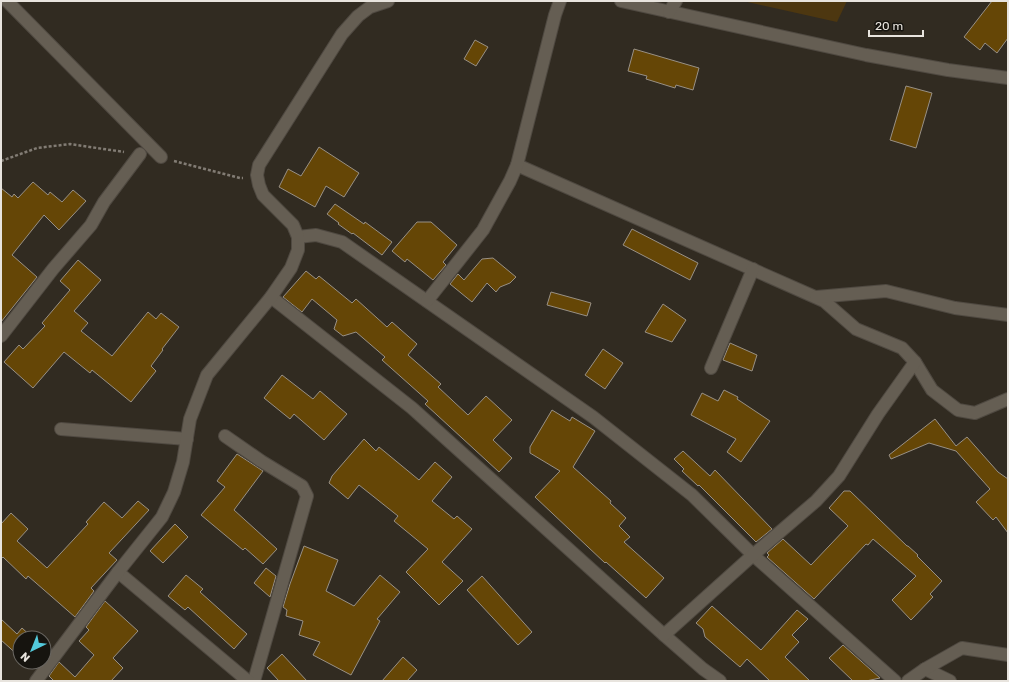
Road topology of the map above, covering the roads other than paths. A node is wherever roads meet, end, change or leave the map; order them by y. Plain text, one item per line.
1 (7, 1) edge
2 (388, 1) edge
3 (560, 1) edge
4 (621, 1) edge
5 (676, 1) edge
6 (669, 12) junction
7 (1008, 78) edge
8 (140, 154) dead end
9 (161, 157) dead end
10 (517, 165) junction
11 (298, 237) junction
12 (753, 269) junction
13 (271, 297) junction
14 (816, 297) junction
15 (427, 301) junction
16 (1008, 315) edge
17 (1, 336) edge
18 (915, 362) junction
19 (710, 368) dead end
20 (1008, 399) edge
21 (61, 429) dead end
22 (225, 436) dead end
23 (187, 439) junction
24 (753, 554) junction
25 (118, 572) junction
26 (664, 635) junction
27 (1008, 655) edge
28 (925, 669) junction
29 (36, 681) edge
30 (248, 681) edge
31 (254, 681) edge
32 (720, 681) edge
33 (895, 681) edge
34 (908, 681) edge
35 (950, 681) edge

1 - 9 street
2 - 11 street
3 - 10 street
4 - 6 street
5 - 6 street
6 - 7 street
8 - 17 street
10 - 12 street
10 - 15 street
11 - 13 street
11 - 15 street
12 - 14 street
12 - 19 street
13 - 23 street
13 - 26 street
14 - 16 street
14 - 18 street
15 - 24 street
18 - 20 street
18 - 24 street
21 - 23 street
22 - 31 street
23 - 25 street
24 - 26 street
24 - 33 street
25 - 29 street
25 - 30 street
26 - 32 street
27 - 28 street
28 - 34 street
28 - 35 street

